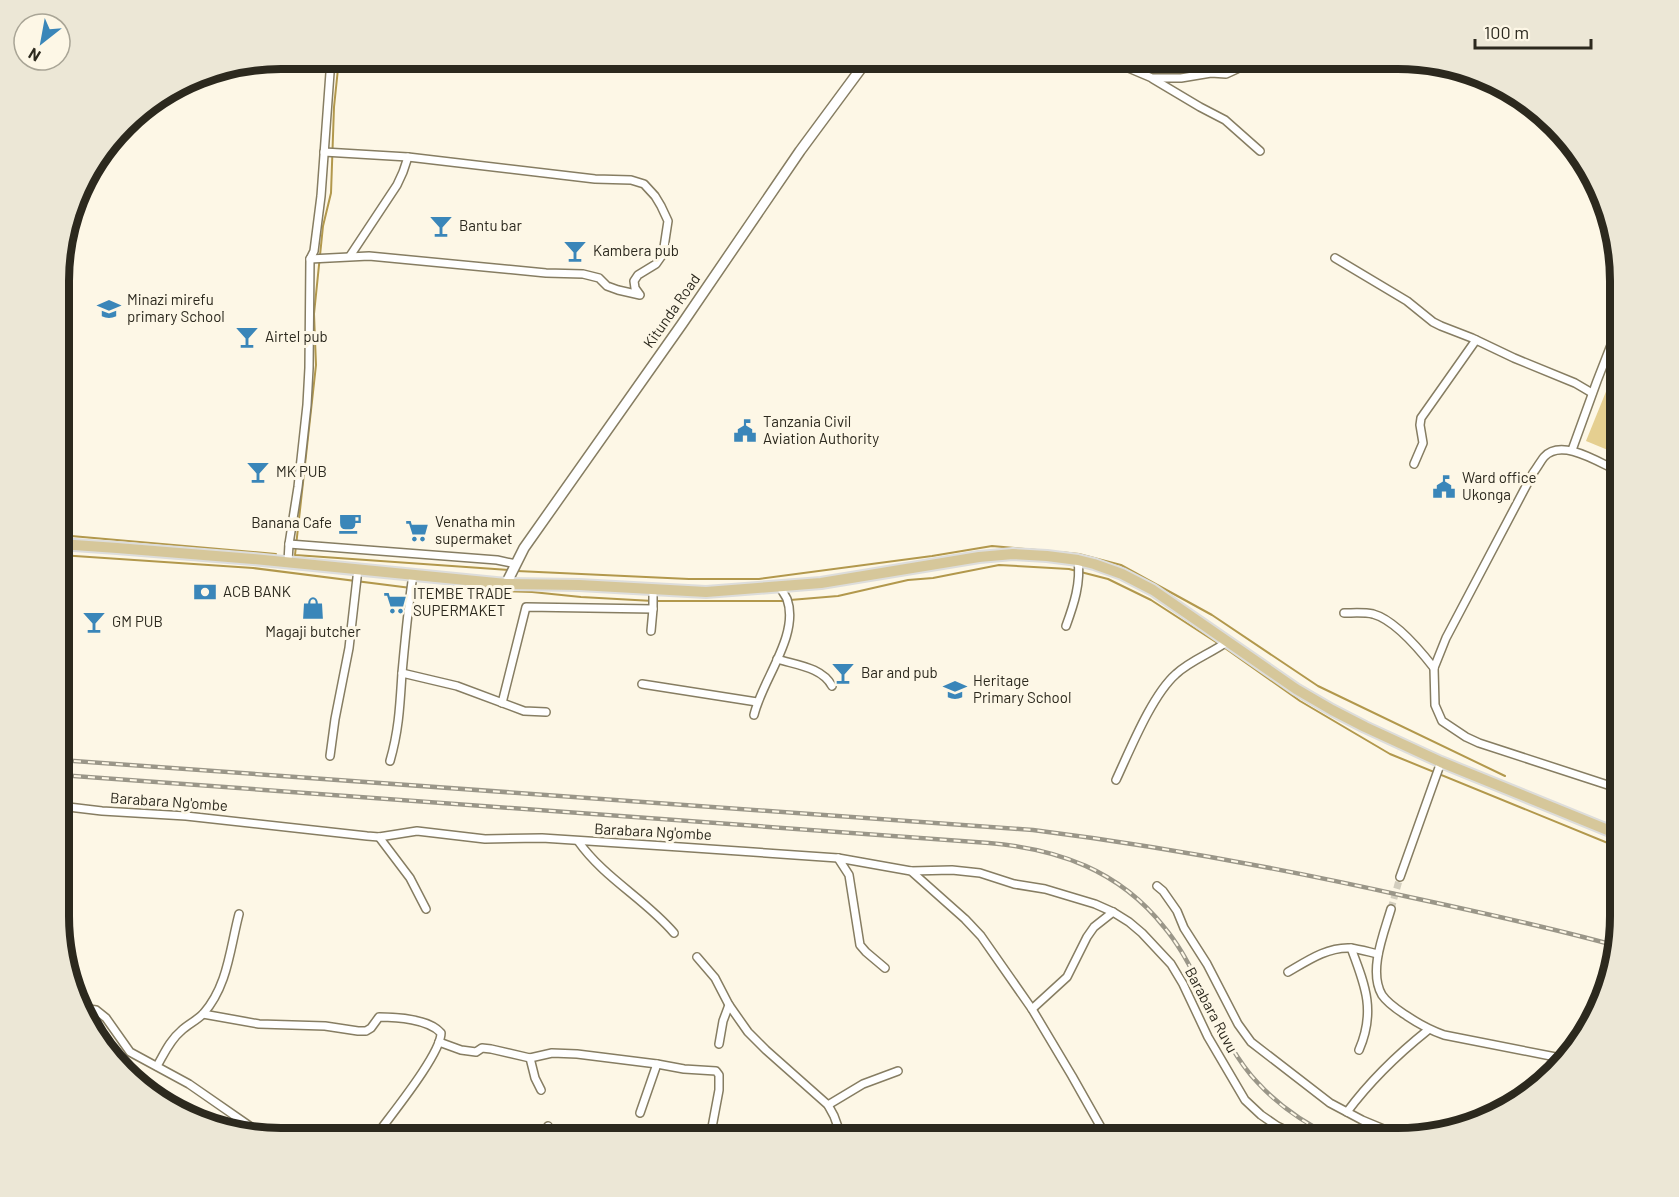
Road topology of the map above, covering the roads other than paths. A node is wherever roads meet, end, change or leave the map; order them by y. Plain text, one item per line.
1 (330, 69) edge
2 (861, 69) edge
3 (1131, 69) edge
4 (1237, 69) edge
5 (1152, 78) junction
6 (1260, 151) dead end
7 (324, 152) junction
8 (408, 157) junction
9 (350, 256) junction
10 (1335, 258) dead end
11 (310, 259) junction
12 (1476, 340) junction
13 (1610, 347) edge
14 (1592, 393) junction
15 (1572, 450) junction
16 (1414, 464) dead end
17 (1610, 467) edge
18 (289, 544) junction
19 (69, 545) edge
20 (1077, 560) junction
21 (288, 562) junction
22 (516, 564) junction
23 (358, 569) junction
24 (413, 575) junction
25 (506, 584) junction
26 (780, 587) junction
27 (653, 590) junction
28 (653, 609) junction
29 (1344, 613) dead end
30 (1066, 626) dead end
31 (651, 631) dead end
32 (1228, 641) junction
33 (777, 659) junction
34 (1434, 668) junction
35 (402, 673) junction
36 (642, 684) dead end
37 (832, 686) dead end
38 (757, 702) junction
39 (502, 703) junction
40 (546, 712) dead end
41 (754, 715) dead end
42 (330, 756) dead end
43 (390, 760) dead end
44 (1441, 762) junction
45 (1116, 780) dead end
46 (1610, 786) edge
47 (69, 807) edge
48 (1610, 831) edge
49 (379, 837) junction
50 (578, 841) junction
51 (838, 858) junction
52 (911, 872) junction
53 (1400, 877) tunnel mouth
54 (1157, 886) dead end
55 (426, 909) dead end
56 (1391, 909) tunnel mouth
57 (1113, 912) junction
58 (239, 914) dead end
59 (674, 933) dead end
60 (1351, 948) junction
61 (1378, 954) junction
62 (697, 957) dead end
63 (885, 968) dead end
64 (1288, 972) dead end
65 (729, 1005) junction
66 (91, 1009) edge
67 (1032, 1009) junction
68 (203, 1014) junction
69 (1428, 1030) junction
70 (439, 1042) junction
71 (719, 1044) dead end
72 (1359, 1050) dead end
73 (1556, 1057) edge
74 (530, 1058) junction
75 (657, 1064) junction
76 (157, 1066) junction
77 (898, 1071) dead end
78 (541, 1090) dead end
79 (828, 1105) junction
80 (1347, 1112) junction
81 (640, 1113) dead end
82 (249, 1125) edge
83 (382, 1128) edge
84 (712, 1128) edge
85 (838, 1128) edge
86 (1101, 1128) edge
87 (1281, 1128) edge
88 (1381, 1128) edge

1 - 7 street
2 - 22 street, Kitunda Road
3 - 5 street
4 - 5 street
5 - 6 street
7 - 8 street
7 - 11 street
8 - 9 street
8 - 9 street
9 - 11 street
10 - 12 street
11 - 18 street
12 - 14 street
12 - 16 street
13 - 14 street
14 - 15 street
15 - 17 street
15 - 34 street
18 - 21 street
18 - 22 street
19 - 21 main road
20 - 26 main road
20 - 30 street
20 - 32 main road
21 - 23 main road
22 - 25 street, Kitunda Road
23 - 24 main road
23 - 42 street
24 - 25 main road
24 - 35 street
25 - 27 main road
26 - 27 main road
26 - 33 street
27 - 28 street
28 - 31 street
28 - 39 street
29 - 34 street
32 - 44 main road
32 - 45 street
33 - 37 street
33 - 38 street
34 - 46 street
35 - 39 street
35 - 43 street
36 - 38 street
38 - 41 street
39 - 40 street
44 - 48 main road
44 - 53 street
47 - 49 street, Barabara Ng'ombe
49 - 50 street, Barabara Ng'ombe
49 - 55 street
50 - 51 street, Barabara Ng'ombe
50 - 59 street
51 - 52 street, Barabara Ng'ombe
51 - 63 street
52 - 57 street, Barabara Ruvu
52 - 67 street
54 - 80 street
56 - 61 street
57 - 67 street
57 - 87 street, Barabara Ruvu
58 - 68 street
60 - 61 street
60 - 64 street
60 - 72 street
61 - 69 street
62 - 65 street
65 - 71 street
65 - 79 street
66 - 76 street
67 - 86 street
68 - 70 street
68 - 76 street
69 - 73 street
69 - 80 street
70 - 74 street
70 - 83 street
74 - 75 street
74 - 78 street
75 - 81 street
75 - 84 street
76 - 82 street
77 - 79 street
79 - 85 street
80 - 88 street

